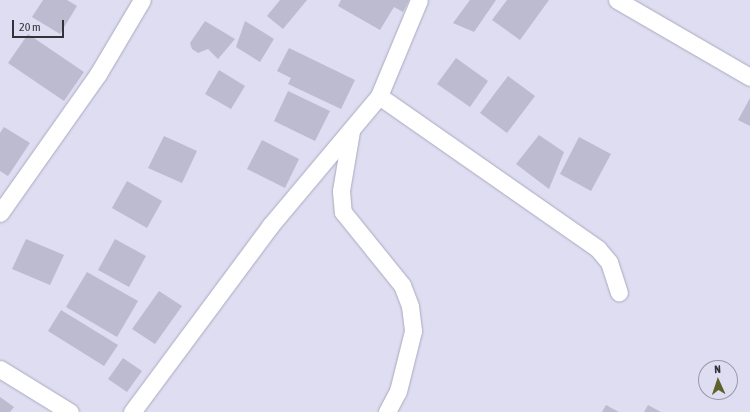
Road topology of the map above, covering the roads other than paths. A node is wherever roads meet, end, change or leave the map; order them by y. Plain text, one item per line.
1 (142, 0) edge
2 (419, 0) edge
3 (617, 0) edge
4 (750, 77) edge
5 (379, 96) junction
6 (351, 131) junction
7 (0, 214) edge
8 (619, 292) dead end
9 (0, 369) edge
10 (70, 412) edge
11 (132, 412) edge
12 (387, 412) edge

1 - 7 street
2 - 5 street
3 - 4 street
5 - 6 street
5 - 8 street
6 - 11 street
6 - 12 street
9 - 10 street

